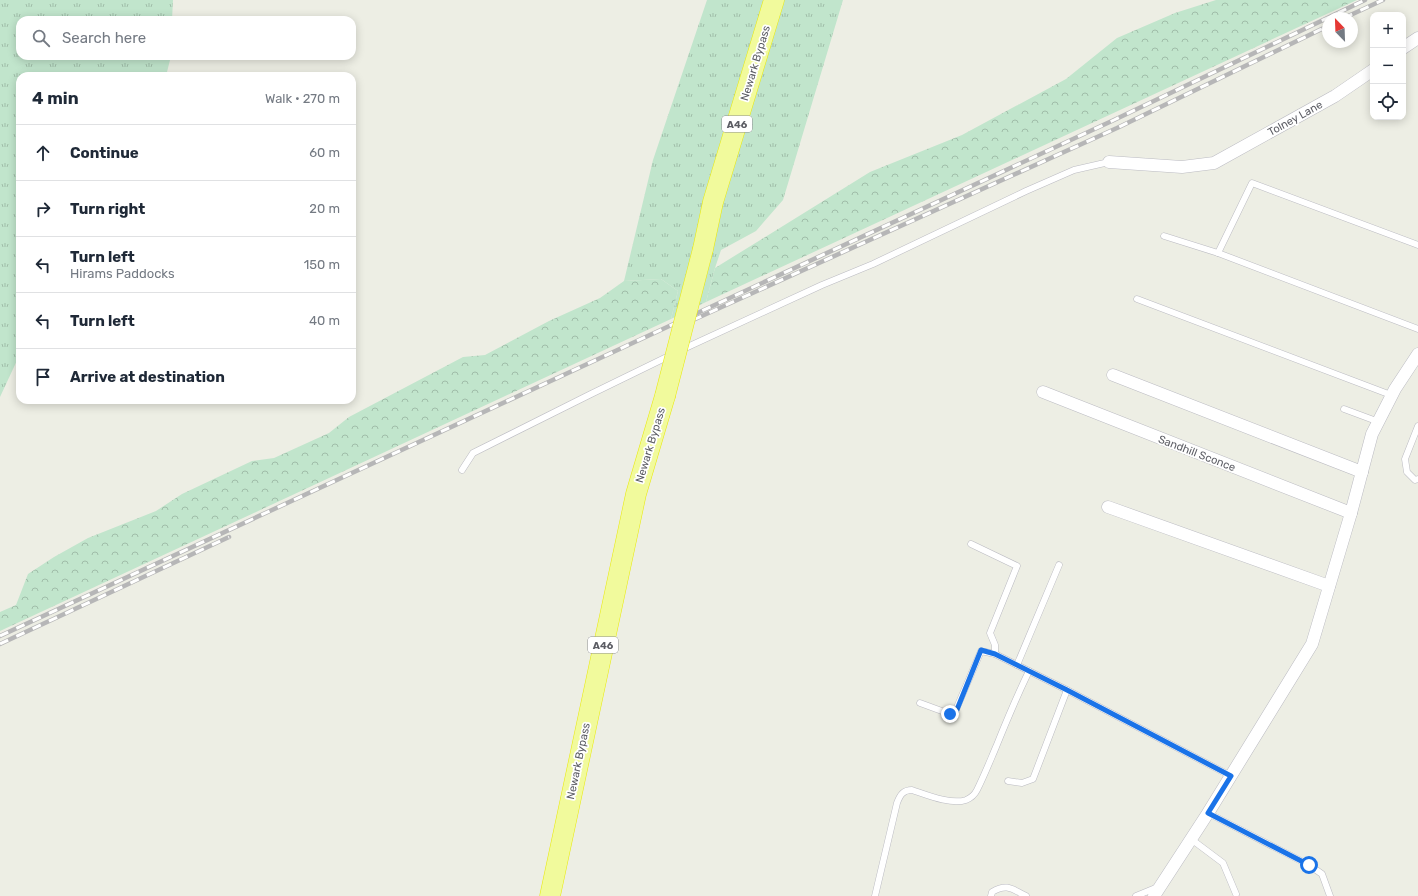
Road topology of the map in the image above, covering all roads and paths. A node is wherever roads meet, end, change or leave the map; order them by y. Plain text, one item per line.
1 (774, 0) edge
2 (1418, 38) edge
3 (1406, 46) edge
4 (1370, 72) edge
5 (1109, 162) joint
6 (1164, 236) dead end
7 (1418, 245) edge
8 (1218, 253) junction
9 (1137, 299) dead end
10 (1418, 329) edge
11 (1418, 354) edge
12 (1114, 375) dead end
13 (1043, 392) dead end
14 (1392, 395) junction
15 (1344, 409) dead end
16 (1379, 422) junction
17 (1418, 426) edge
18 (462, 470) dead end
19 (1362, 472) junction
20 (1418, 479) edge
21 (1108, 507) dead end
22 (1351, 513) junction
23 (972, 544) dead end
24 (1059, 565) dead end
25 (1329, 586) junction
26 (995, 654) junction
27 (1017, 665) junction
28 (1029, 671) junction
29 (1067, 690) junction
30 (920, 703) dead end
31 (1231, 776) junction
32 (1008, 781) dead end
33 (1208, 813) junction
34 (1191, 839) junction
35 (1157, 891) edge
36 (1236, 894) dead end
37 (550, 896) edge
38 (875, 896) edge
39 (991, 896) edge
40 (1026, 896) edge
41 (1136, 896) edge
42 (1330, 896) edge

1 - 37 highway, Newark Bypass / A46, bridge
2 - 3 street
4 - 5 street, Tolney Lane
5 - 18 lane
6 - 8 lane
7 - 8 lane
8 - 10 lane
9 - 14 lane
11 - 14 street
12 - 19 street
13 - 22 street, Sandhill Sconce
14 - 16 street
15 - 16 lane
16 - 19 street
17 - 20 lane
19 - 22 street
21 - 25 street
22 - 25 street
23 - 26 lane
24 - 27 lane
25 - 31 street
26 - 27 lane
26 - 30 lane
27 - 28 lane
28 - 29 lane
28 - 38 lane
29 - 31 lane
29 - 32 lane
31 - 33 street
33 - 34 street
33 - 42 lane
34 - 35 street
34 - 36 lane
35 - 41 lane
39 - 40 lane

